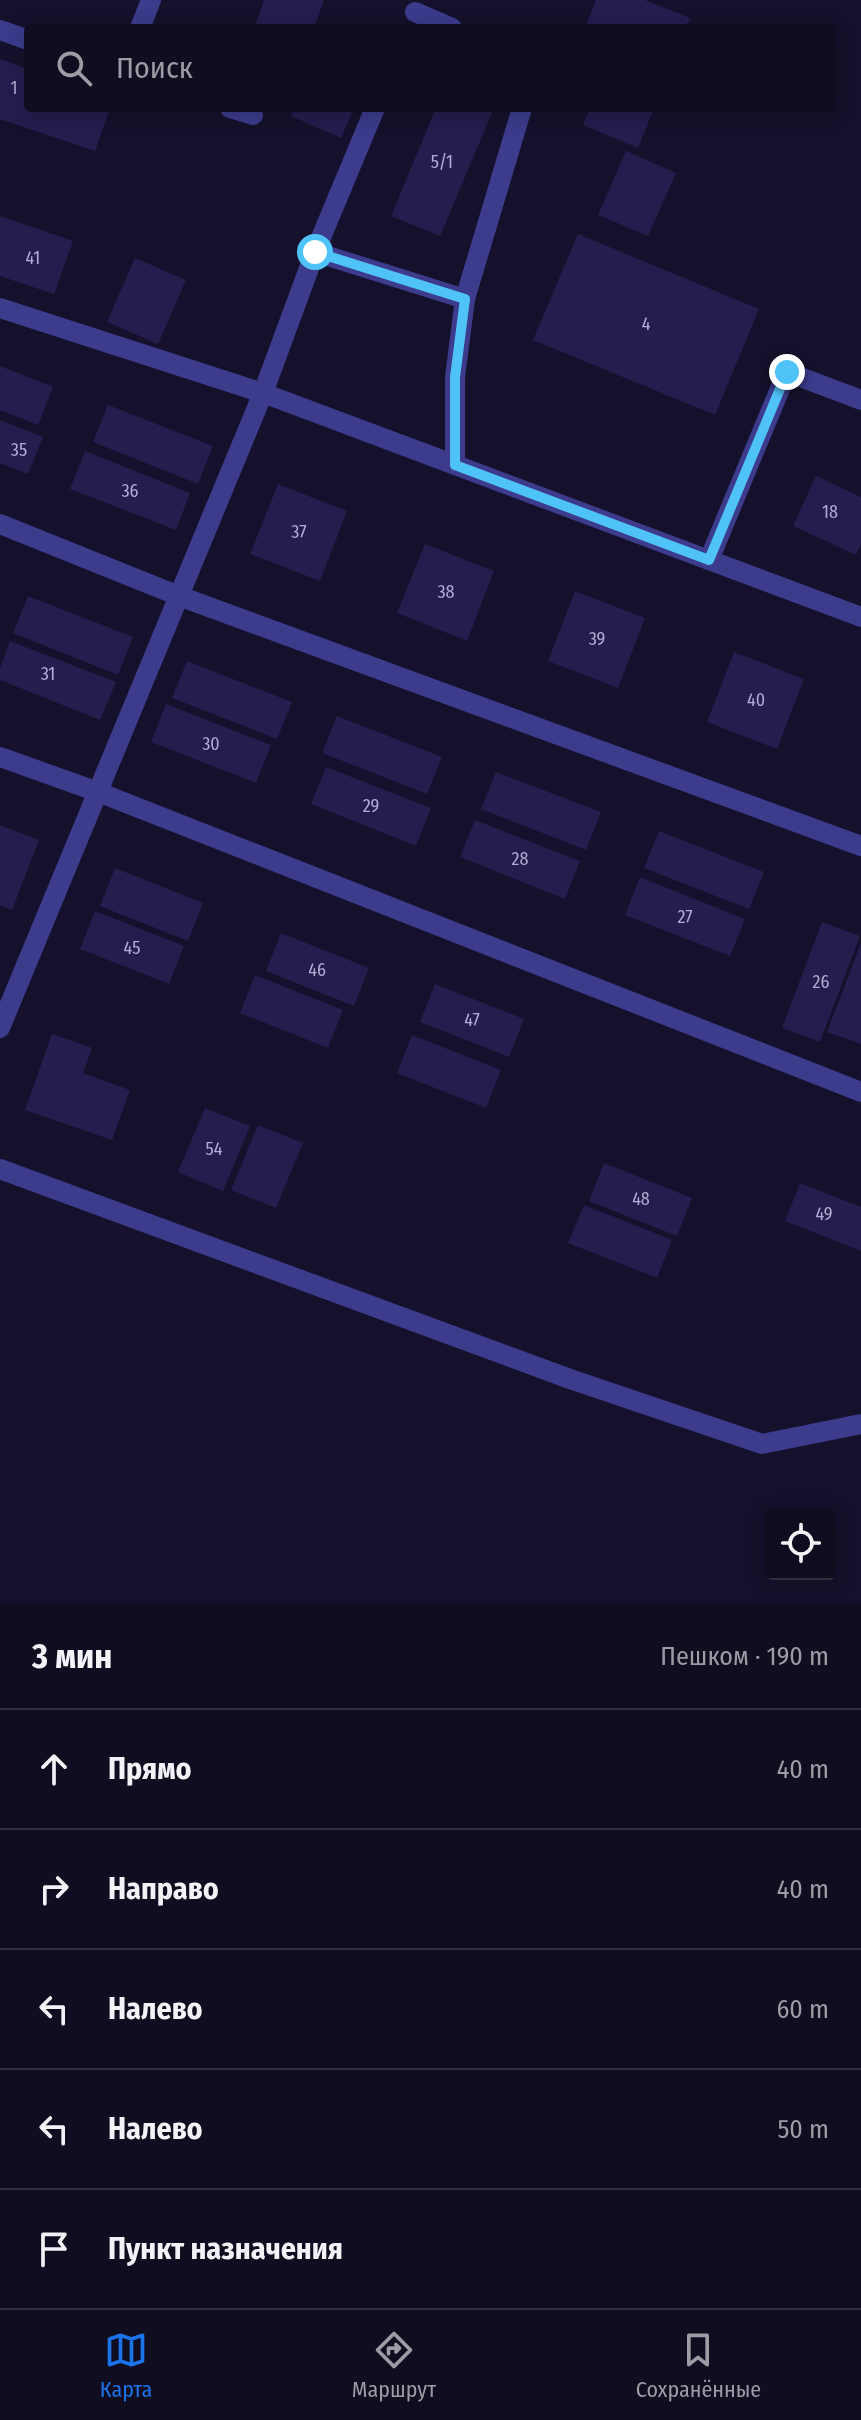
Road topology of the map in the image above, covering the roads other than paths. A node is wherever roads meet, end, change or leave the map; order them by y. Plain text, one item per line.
1 (151, 0) edge
2 (414, 13) edge
3 (142, 24) edge
4 (442, 24) edge
5 (0, 30) edge
6 (24, 39) edge
7 (243, 112) edge
8 (373, 112) edge
9 (521, 112) edge
10 (253, 115) dead end
11 (315, 252) junction
12 (465, 299) junction
13 (0, 308) edge
14 (263, 393) junction
15 (861, 400) edge
16 (455, 465) junction
17 (0, 524) edge
18 (709, 560) junction
19 (179, 596) junction
20 (861, 617) edge
21 (0, 757) edge
22 (98, 792) junction
23 (861, 846) edge
24 (0, 1028) edge
25 (861, 1092) edge
26 (0, 1169) edge
27 (861, 1424) edge

1 - 3 street
2 - 4 street
5 - 6 street
7 - 10 street
8 - 11 street
9 - 12 street
11 - 12 street
11 - 14 street
12 - 16 street
13 - 14 street
14 - 16 street
14 - 19 street
15 - 18 street
16 - 18 street
17 - 19 street
18 - 20 street
19 - 22 street
19 - 23 street
21 - 22 street
22 - 24 street
22 - 25 street
26 - 27 street

